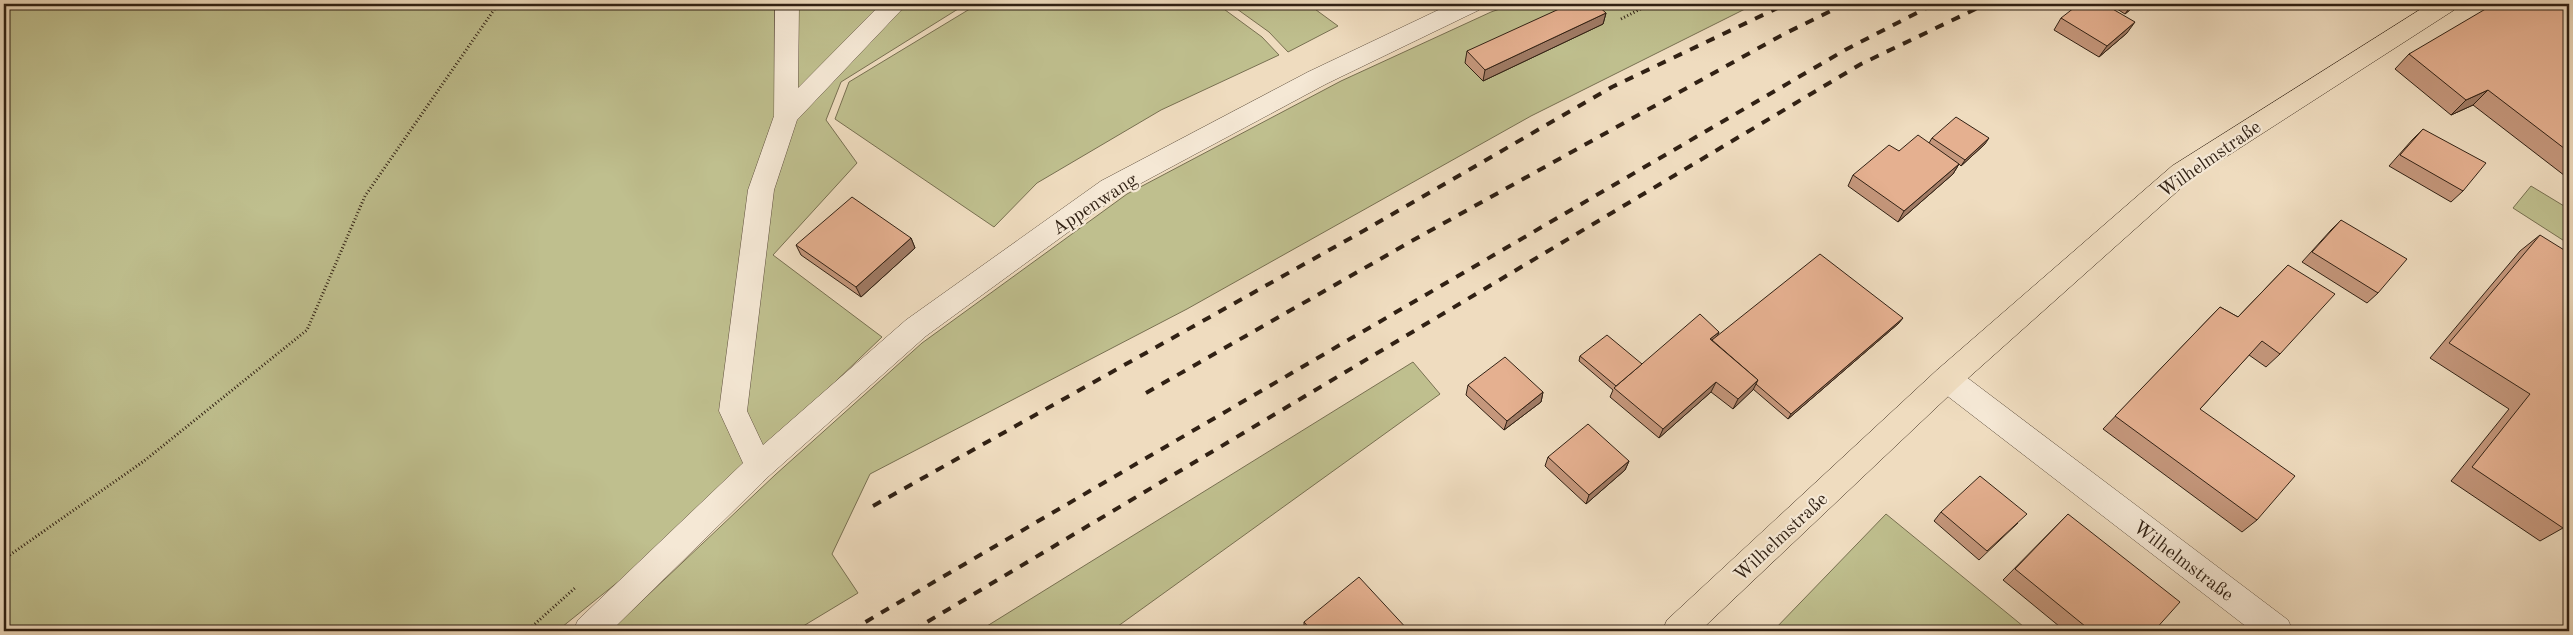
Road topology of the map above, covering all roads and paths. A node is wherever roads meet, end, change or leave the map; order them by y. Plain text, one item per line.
1 (498, 4) edge
2 (787, 4) edge
3 (895, 4) edge
4 (1471, 4) edge
5 (1650, 4) edge
6 (2446, 4) edge
7 (1621, 19) dead end
8 (786, 116) junction
9 (1947, 379) junction
10 (759, 467) junction
11 (4, 559) edge
12 (589, 631) edge
13 (1678, 631) edge
14 (2278, 631) edge

1 - 11 path
2 - 8 street
3 - 8 street
4 - 10 street, Appenwang
5 - 7 path
6 - 9 main road, Wilhelmstraße
8 - 10 street
9 - 13 main road, Wilhelmstraße
9 - 14 street, Wilhelmstraße
10 - 12 street, Appenwang

